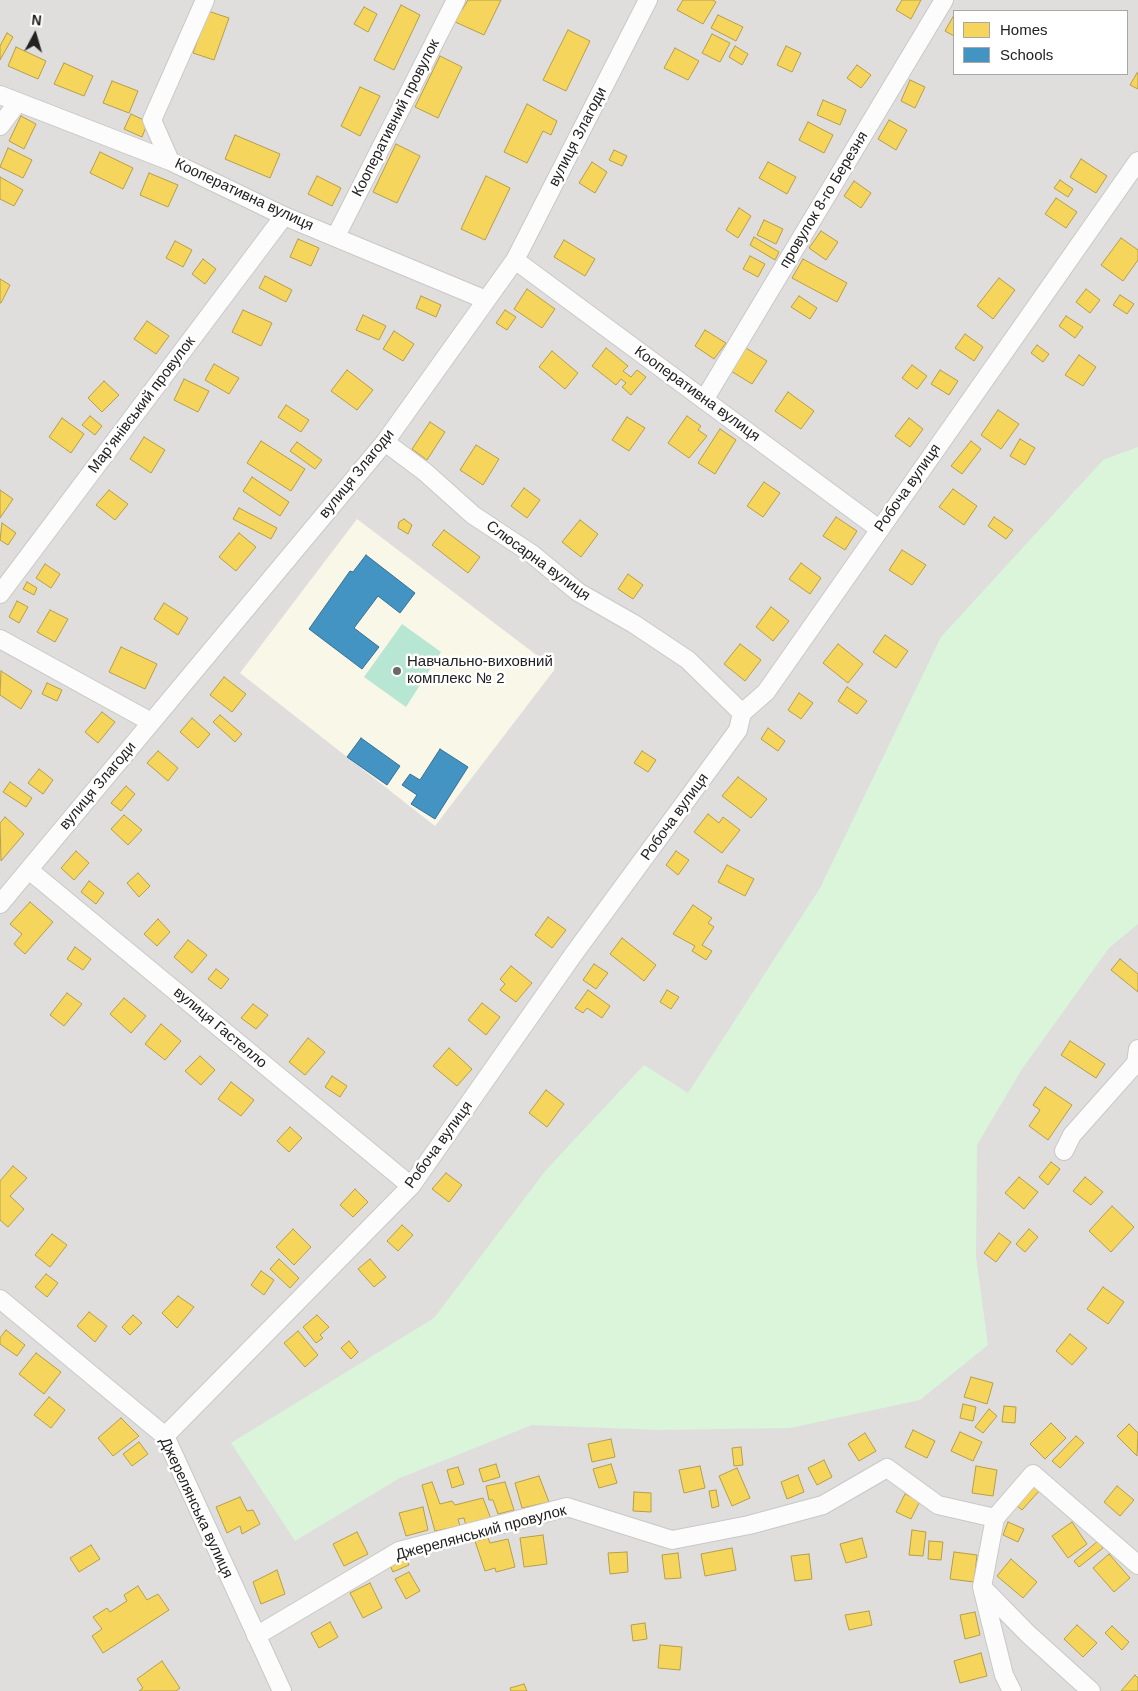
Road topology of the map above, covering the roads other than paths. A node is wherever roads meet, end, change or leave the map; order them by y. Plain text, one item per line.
1 (205, 0) edge
2 (456, 0) edge
3 (648, 0) edge
4 (944, 0) edge
5 (0, 94) edge
6 (18, 102) junction
7 (0, 126) edge
8 (170, 161) junction
9 (1138, 161) edge
10 (284, 216) junction
11 (336, 236) junction
12 (515, 260) junction
13 (486, 300) junction
14 (704, 400) junction
15 (385, 442) junction
16 (879, 529) junction
17 (0, 594) edge
18 (0, 639) edge
19 (742, 713) junction
20 (151, 722) junction
21 (29, 870) junction
22 (0, 904) edge
23 (1137, 1058) edge
24 (1064, 1151) dead end
25 (411, 1186) junction
26 (0, 1299) edge
27 (165, 1436) junction
28 (995, 1518) junction
29 (1138, 1565) edge
30 (982, 1587) junction
31 (256, 1636) junction
32 (282, 1691) edge
33 (1012, 1691) edge
34 (1090, 1691) edge

1 - 8 street
2 - 11 street, Кооперативний провулок
3 - 12 street, вулиця Злагоди
4 - 14 street, провулок 8-го Березня
5 - 6 street, Кооперативна вулиця
6 - 7 street
6 - 8 street, Кооперативна вулиця
8 - 10 street, Кооперативна вулиця
9 - 16 street, Робоча вулиця
10 - 11 street, Кооперативна вулиця
10 - 17 street, Мар’янівський провулок
11 - 13 street, Кооперативна вулиця
12 - 13 street, вулиця Злагоди
12 - 14 street, Кооперативна вулиця
13 - 15 street, вулиця Злагоди
14 - 16 street, Кооперативна вулиця
15 - 19 street, Слюсарна вулиця
15 - 20 street, вулиця Злагоди
16 - 19 street, Робоча вулиця
18 - 20 street
19 - 25 street, Робоча вулиця
20 - 21 street, вулиця Злагоди
21 - 22 street, вулиця Злагоди
21 - 25 street, вулиця Гастелло
23 - 24 street
25 - 27 street, Робоча вулиця
26 - 27 street, Джерелянська вулиця
27 - 31 street, Джерелянська вулиця
28 - 29 street
28 - 30 street
28 - 31 street, Джерелянський провулок
30 - 33 street
30 - 34 street
31 - 32 street, Джерелянська вулиця

